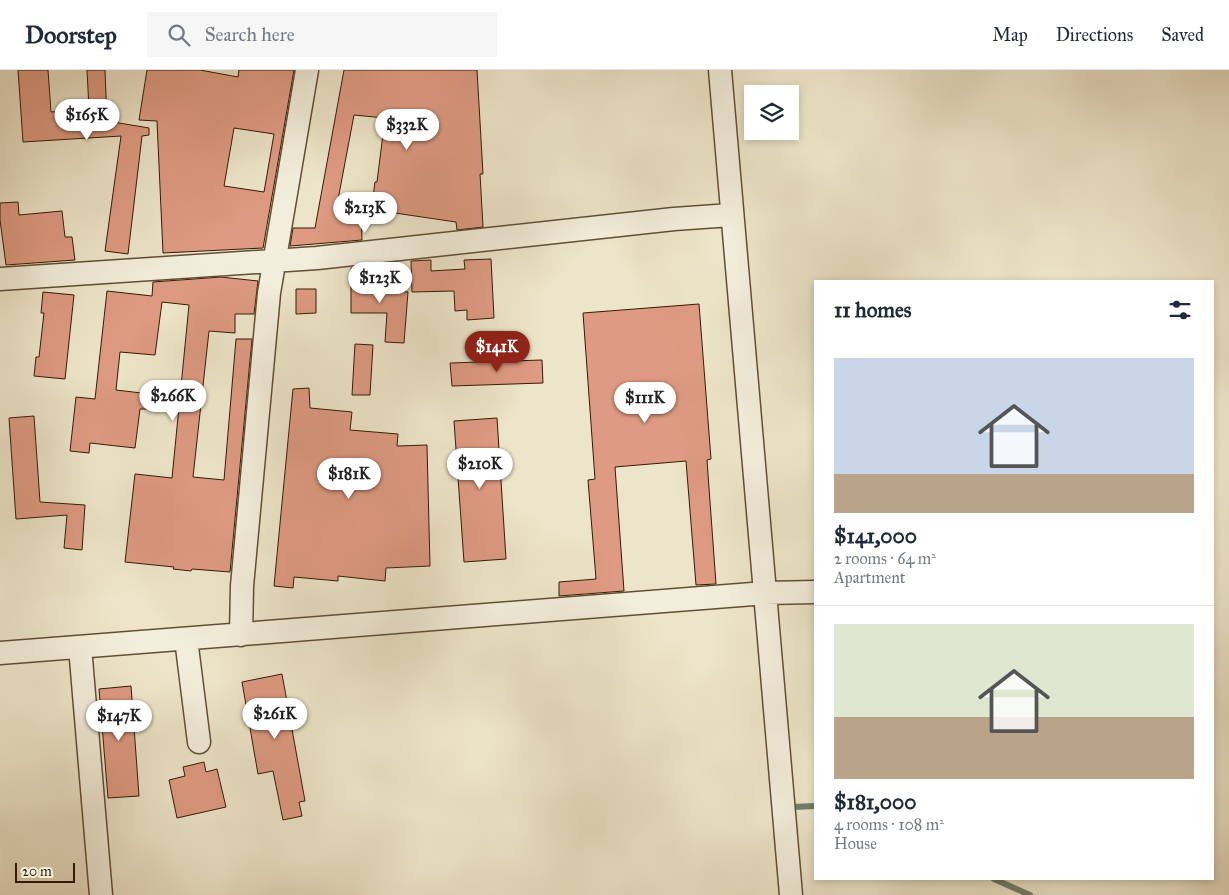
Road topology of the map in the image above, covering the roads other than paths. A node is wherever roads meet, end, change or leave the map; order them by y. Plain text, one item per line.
1 (307, 70) edge
2 (720, 70) edge
3 (731, 215) junction
4 (274, 261) junction
5 (0, 279) edge
6 (814, 592) edge
7 (766, 593) junction
8 (241, 635) junction
9 (186, 640) junction
10 (80, 647) junction
11 (0, 653) edge
12 (199, 742) dead end
13 (101, 895) edge
14 (791, 895) edge

1 - 4 street
2 - 3 street
3 - 4 street
3 - 7 street
4 - 5 street
4 - 8 street
6 - 7 street
7 - 8 street
7 - 14 street
8 - 9 street
9 - 10 street
9 - 12 street
10 - 11 street
10 - 13 street

